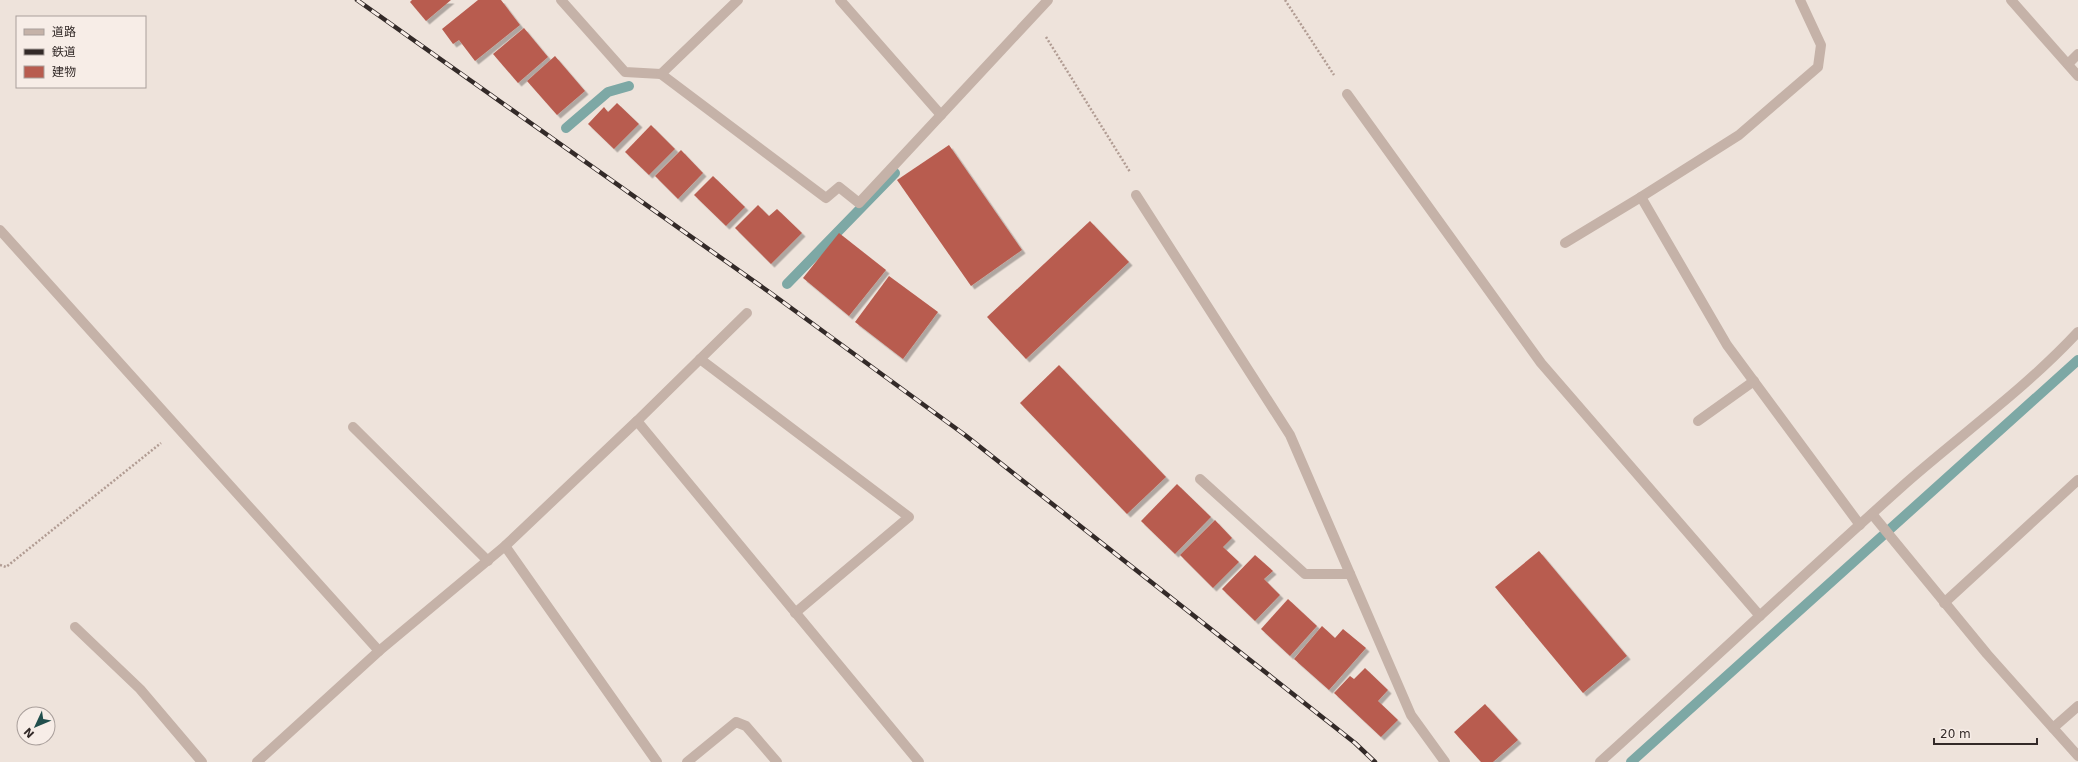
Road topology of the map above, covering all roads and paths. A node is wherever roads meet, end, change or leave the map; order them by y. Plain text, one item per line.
1 (561, 0) edge
2 (738, 0) edge
3 (840, 0) edge
4 (1048, 0) edge
5 (1285, 0) edge
6 (1800, 0) edge
7 (2011, 0) edge
8 (1033, 16) junction
9 (2078, 54) edge
10 (2068, 64) junction
11 (661, 74) junction
12 (2078, 76) edge
13 (1347, 94) joint
14 (941, 115) junction
15 (1136, 195) joint
16 (1641, 198) junction
17 (0, 230) edge
18 (1565, 243) dead end
19 (748, 313) dead end
20 (2078, 332) edge
21 (700, 359) junction
22 (1754, 381) junction
23 (637, 421) junction
24 (1698, 421) dead end
25 (353, 427) dead end
26 (178, 429) junction
27 (1200, 479) dead end
28 (2078, 480) edge
29 (1872, 514) junction
30 (1860, 525) junction
31 (505, 546) junction
32 (488, 560) junction
33 (0, 565) edge
34 (1350, 574) junction
35 (1944, 603) junction
36 (795, 613) junction
37 (1760, 616) junction
38 (75, 627) dead end
39 (378, 650) junction
40 (2078, 706) edge
41 (2053, 728) junction
42 (2078, 756) edge
43 (202, 762) edge
44 (257, 762) edge
45 (657, 762) edge
46 (687, 762) edge
47 (777, 762) edge
48 (920, 762) edge
49 (1445, 762) edge
50 (1600, 762) edge

1 - 11 street
2 - 11 street
3 - 14 street
4 - 8 street
5 - 13 path
6 - 16 street
7 - 10 street
8 - 14 street
8 - 15 path
9 - 10 street
10 - 12 street
11 - 14 street
13 - 37 street
15 - 34 street
16 - 18 street
16 - 22 street
17 - 26 street
19 - 21 street
20 - 29 street
21 - 23 street
21 - 36 street
22 - 24 street
22 - 30 street
23 - 31 street
23 - 36 street
25 - 32 street
26 - 33 path
26 - 39 street
27 - 34 street
28 - 35 street
29 - 30 street
29 - 35 street
30 - 37 street
31 - 32 street
31 - 45 street
32 - 39 street
34 - 49 street
35 - 41 street
36 - 48 street
37 - 50 street
38 - 43 street
39 - 44 street
40 - 41 street
41 - 42 street
46 - 47 street

